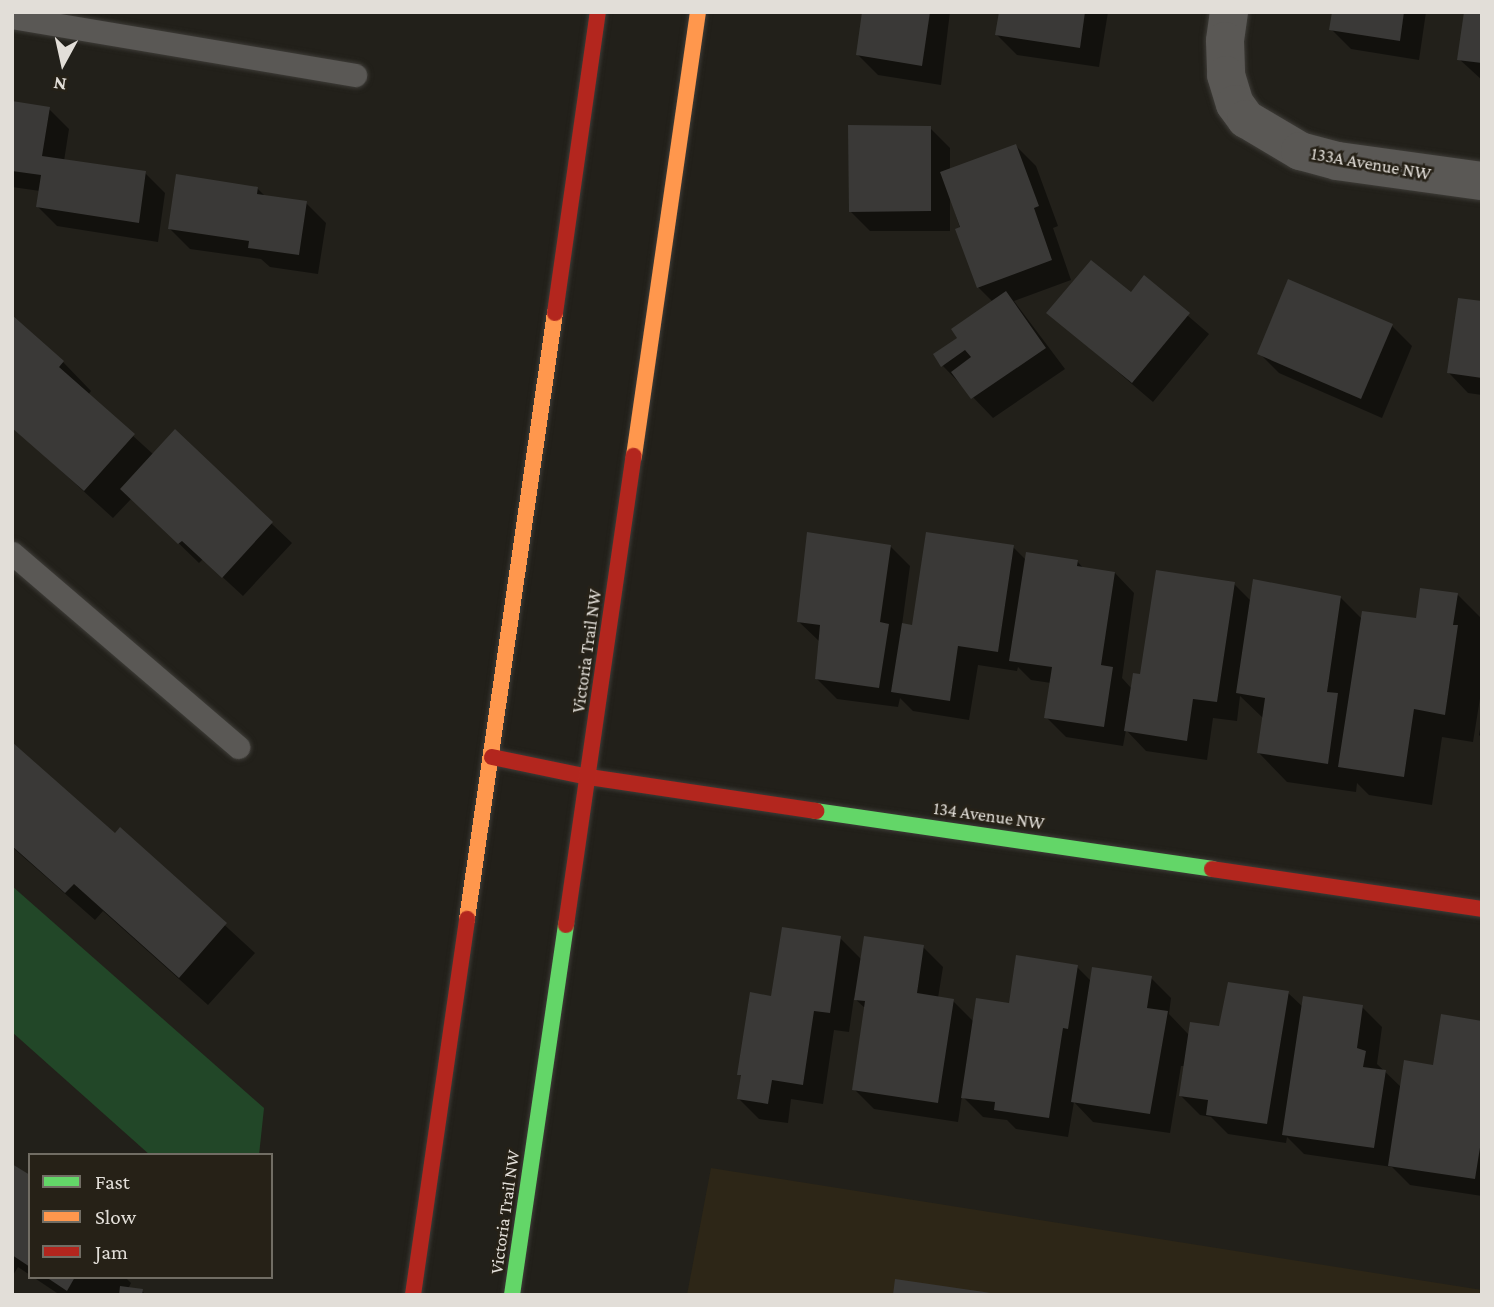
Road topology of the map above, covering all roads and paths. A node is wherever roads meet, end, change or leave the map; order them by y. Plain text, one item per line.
1 (598, 12) edge
2 (698, 12) edge
3 (1229, 12) edge
4 (12, 17) edge
5 (355, 75) dead end
6 (1482, 181) edge
7 (12, 553) edge
8 (238, 747) dead end
9 (492, 757) junction
10 (589, 776) junction
11 (1482, 909) edge
12 (413, 1295) edge
13 (512, 1295) edge

1 - 9 main road
2 - 10 main road, Victoria Trail NW
3 - 6 street, 133A Avenue NW
4 - 5 lane
7 - 8 lane
9 - 10 main road, 134 Avenue NW
9 - 12 main road
10 - 11 main road, 134 Avenue NW
10 - 13 main road, Victoria Trail NW

